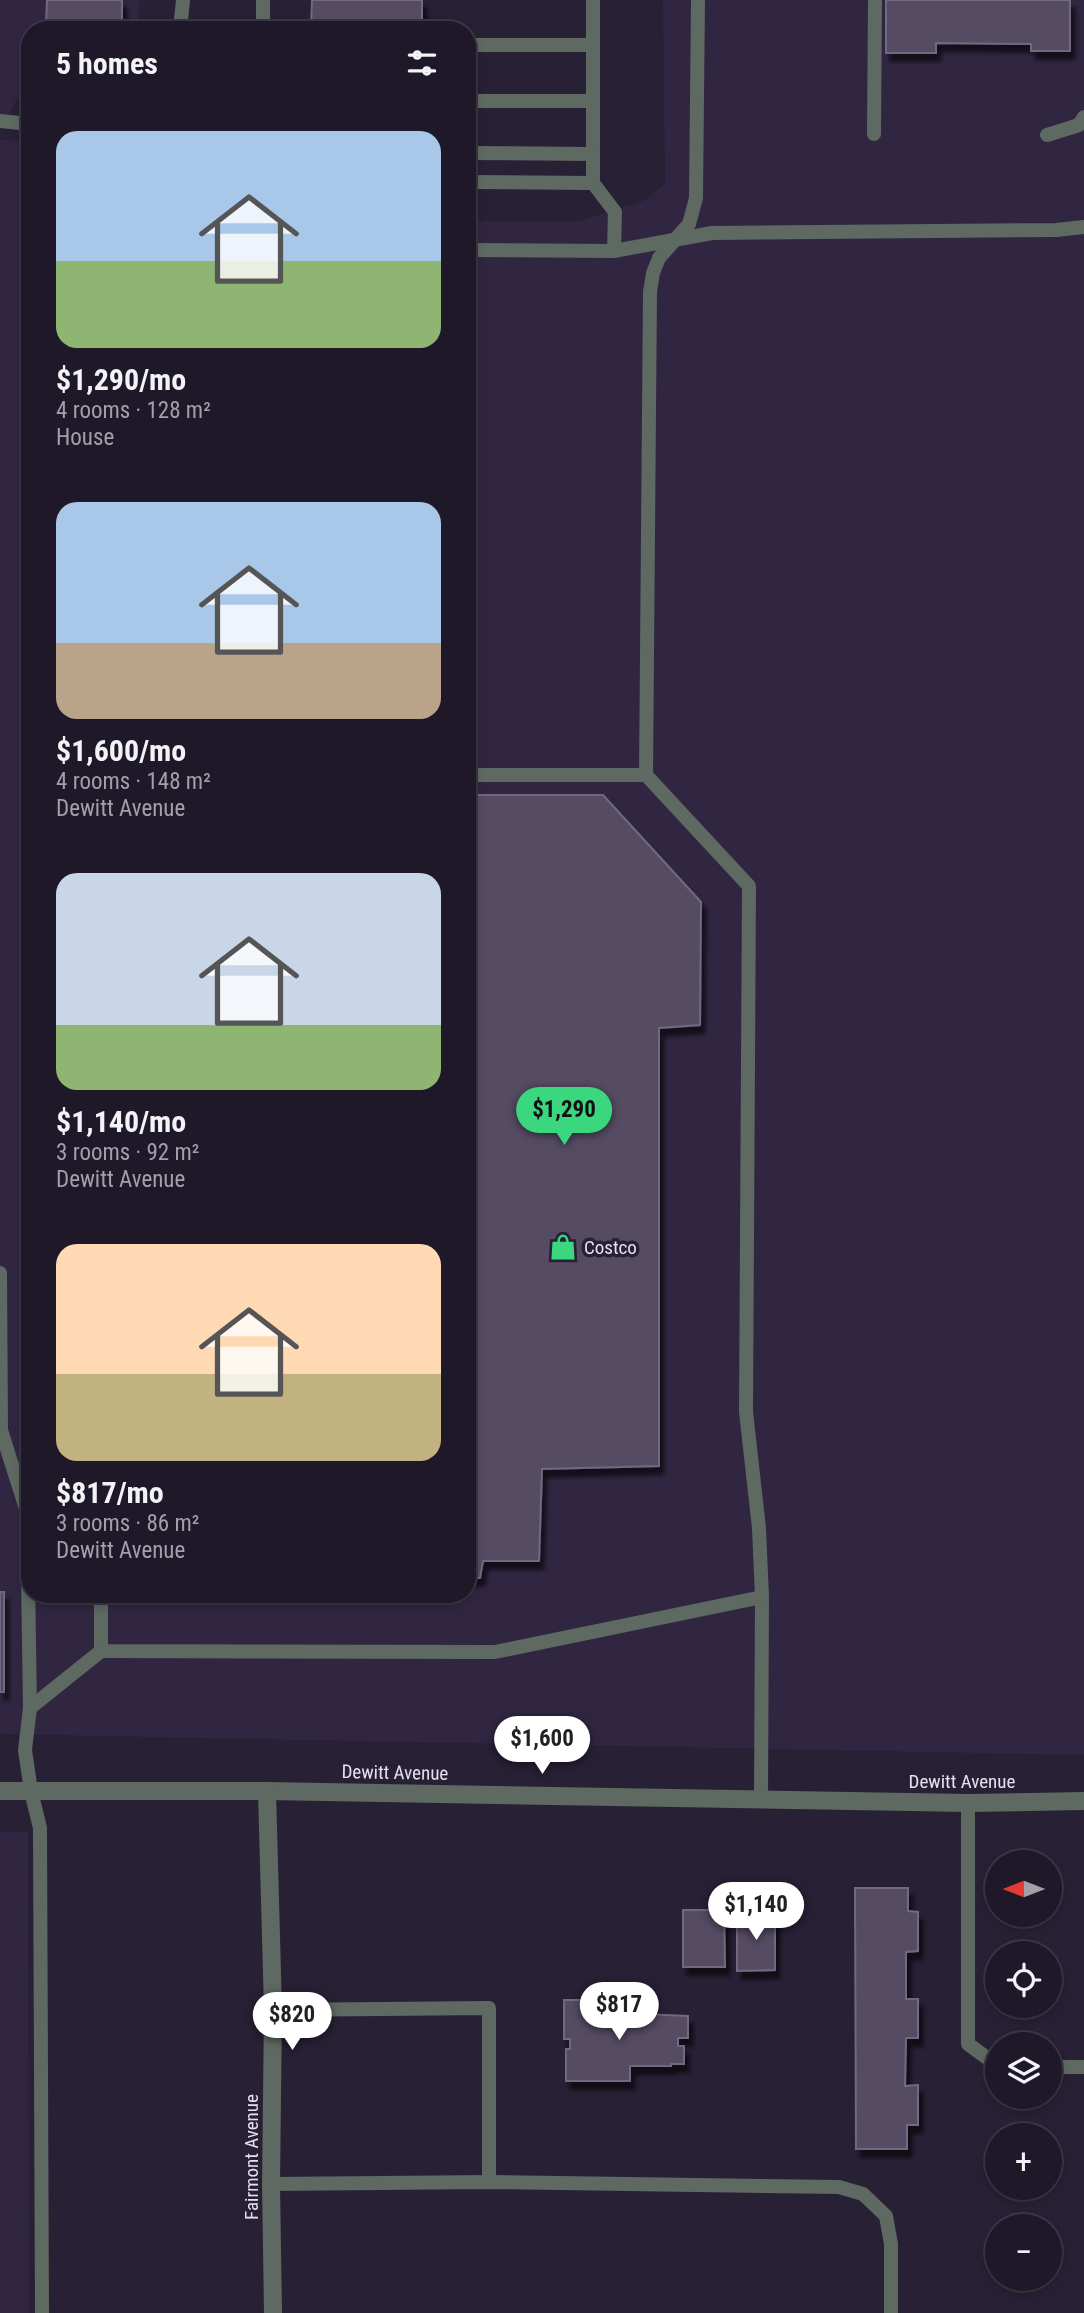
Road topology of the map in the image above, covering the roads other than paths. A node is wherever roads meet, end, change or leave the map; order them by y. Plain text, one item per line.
1 (183, 0) edge
2 (263, 0) edge
3 (593, 0) edge
4 (698, 0) edge
5 (875, 0) edge
6 (181, 21) edge
7 (263, 21) edge
8 (476, 45) edge
9 (593, 45) junction
10 (593, 101) junction
11 (476, 102) edge
12 (1084, 117) edge
13 (0, 121) edge
14 (21, 123) edge
15 (874, 134) dead end
16 (1047, 135) dead end
17 (476, 153) edge
18 (593, 154) junction
19 (476, 182) edge
20 (593, 183) junction
21 (1084, 227) edge
22 (679, 238) junction
23 (476, 250) edge
24 (614, 251) junction
25 (476, 775) edge
26 (646, 775) junction
27 (0, 1273) edge
28 (21, 1493) edge
29 (762, 1597) junction
30 (28, 1603) edge
31 (101, 1603) edge
32 (101, 1651) junction
33 (30, 1708) junction
34 (0, 1791) edge
35 (31, 1791) junction
36 (267, 1791) junction
37 (761, 1799) junction
38 (1084, 1801) edge
39 (968, 1803) junction
40 (273, 2010) junction
41 (985, 2056) edge
42 (1062, 2067) edge
43 (1084, 2067) edge
44 (489, 2182) junction
45 (271, 2184) junction
46 (42, 2313) edge
47 (273, 2313) edge
48 (891, 2313) edge

1 - 6 lane
2 - 7 lane
3 - 9 lane
4 - 22 lane
5 - 15 lane
8 - 9 lane
9 - 10 lane
10 - 11 lane
10 - 18 lane
12 - 16 lane
13 - 14 lane
17 - 18 lane
18 - 20 lane
19 - 20 lane
20 - 24 lane
21 - 22 lane
22 - 24 lane
22 - 26 lane
23 - 24 lane
25 - 26 lane
26 - 29 lane
27 - 28 lane
29 - 32 lane
29 - 37 lane
30 - 33 lane
31 - 32 lane
32 - 33 lane
33 - 35 lane
34 - 35 street, Dewitt Avenue
35 - 36 street, Dewitt Avenue
35 - 46 lane
36 - 37 street, Dewitt Avenue
36 - 40 street, Fairmont Avenue
37 - 39 street, Dewitt Avenue
38 - 39 street, Dewitt Avenue
39 - 41 lane
40 - 44 lane
40 - 45 street, Fairmont Avenue
42 - 43 lane
44 - 45 lane
44 - 48 lane
45 - 47 street, Fairmont Avenue

